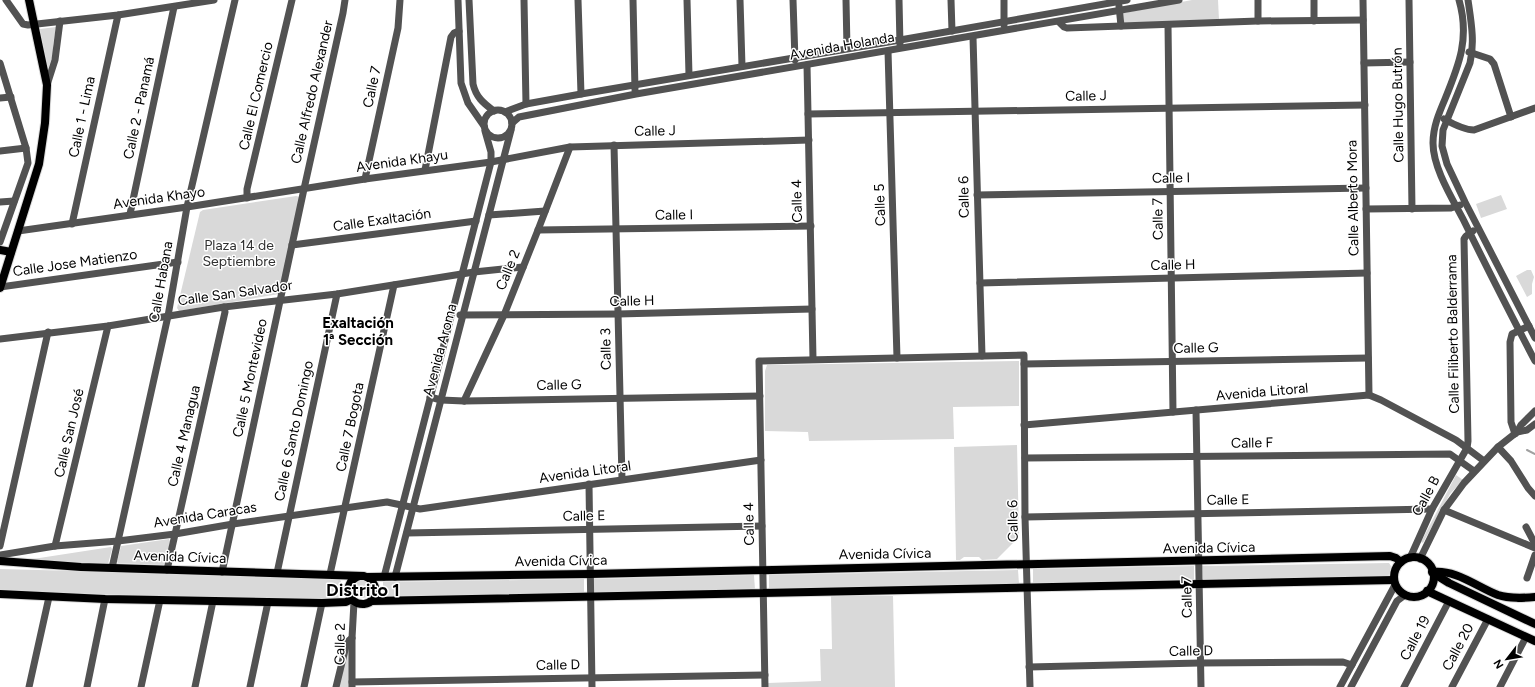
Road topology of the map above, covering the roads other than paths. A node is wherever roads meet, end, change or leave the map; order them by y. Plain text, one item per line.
1 (6, 0) edge
2 (29, 0) edge
3 (214, 0) edge
4 (235, 0) edge
5 (292, 0) edge
6 (345, 0) edge
7 (400, 0) edge
8 (458, 0) edge
9 (469, 0) edge
10 (524, 0) edge
11 (578, 0) edge
12 (633, 0) edge
13 (687, 0) edge
14 (740, 0) edge
15 (793, 0) edge
16 (846, 0) edge
17 (899, 0) edge
18 (951, 0) edge
19 (1004, 0) edge
20 (1127, 0) edge
21 (1180, 0) edge
22 (1258, 0) edge
23 (1314, 0) edge
24 (1363, 0) edge
25 (1409, 0) edge
26 (1459, 0) edge
27 (1468, 0) edge
28 (1118, 1) edge
29 (174, 7) junction
30 (1119, 11) junction
31 (118, 15) junction
32 (1363, 20) junction
33 (60, 21) junction
34 (1258, 21) junction
35 (1314, 21) junction
36 (1004, 22) junction
37 (1059, 22) junction
38 (34, 25) junction
39 (1168, 25) junction
40 (1121, 26) junction
41 (459, 31) junction
42 (952, 31) junction
43 (1004, 31) junction
44 (973, 37) junction
45 (900, 40) junction
46 (847, 48) junction
47 (901, 49) junction
48 (1463, 50) junction
49 (888, 51) junction
50 (1472, 52) junction
51 (795, 57) junction
52 (1410, 62) junction
53 (0, 63) edge
54 (1364, 63) junction
55 (807, 65) junction
56 (742, 66) junction
57 (796, 67) junction
58 (689, 75) junction
59 (47, 85) junction
60 (635, 86) junction
61 (581, 94) junction
62 (636, 94) junction
63 (11, 97) junction
64 (0, 98) edge
65 (524, 105) junction
66 (1365, 105) junction
67 (1169, 108) junction
68 (1535, 108) edge
69 (494, 111) junction
70 (975, 111) junction
71 (505, 112) junction
72 (890, 112) junction
73 (808, 114) junction
74 (523, 116) junction
75 (1438, 116) junction
76 (1511, 117) junction
77 (1446, 120) junction
78 (512, 127) junction
79 (485, 128) junction
80 (809, 140) junction
81 (614, 145) junction
82 (570, 147) junction
83 (26, 148) junction
84 (0, 151) edge
85 (504, 158) junction
86 (491, 162) junction
87 (425, 170) junction
88 (365, 179) junction
89 (1366, 188) junction
90 (304, 189) junction
91 (1170, 191) junction
92 (977, 194) junction
93 (247, 198) junction
94 (14, 201) junction
95 (0, 202) edge
96 (1465, 202) junction
97 (187, 207) junction
98 (1457, 207) junction
99 (1366, 209) junction
100 (1412, 209) junction
101 (545, 211) junction
102 (130, 214) junction
103 (489, 215) junction
104 (476, 221) junction
105 (72, 224) junction
106 (810, 226) junction
107 (1479, 228) junction
108 (616, 229) junction
109 (538, 230) junction
110 (18, 231) junction
111 (1470, 233) junction
112 (0, 242) edge
113 (292, 245) junction
114 (0, 250) edge
115 (11, 252) junction
116 (178, 262) junction
117 (523, 267) junction
118 (474, 272) junction
119 (1367, 273) junction
120 (462, 275) junction
121 (1172, 278) junction
122 (980, 283) junction
123 (394, 285) junction
124 (0, 287) edge
125 (337, 294) junction
126 (280, 300) junction
127 (224, 307) junction
128 (812, 309) junction
129 (452, 314) junction
130 (618, 314) junction
131 (463, 315) junction
132 (504, 315) junction
133 (168, 316) junction
134 (108, 326) junction
135 (1529, 326) junction
136 (1519, 331) junction
137 (48, 332) junction
138 (1535, 338) edge
139 (0, 339) edge
140 (982, 356) junction
141 (897, 358) junction
142 (1368, 358) junction
143 (813, 359) junction
144 (1535, 361) edge
145 (1173, 362) junction
146 (1024, 364) junction
147 (1370, 395) junction
148 (760, 396) junction
149 (430, 397) junction
150 (620, 397) junction
151 (441, 400) junction
152 (464, 400) junction
153 (1196, 410) junction
154 (1535, 411) edge
155 (1173, 412) junction
156 (1535, 424) edge
157 (1024, 425) junction
158 (1516, 433) junction
159 (1498, 447) junction
160 (1467, 448) junction
161 (1197, 457) junction
162 (1025, 458) junction
163 (761, 460) junction
164 (1460, 461) junction
165 (1484, 461) junction
166 (1474, 471) junction
167 (622, 479) junction
168 (589, 484) junction
169 (1535, 496) edge
170 (403, 505) junction
171 (345, 507) junction
172 (413, 507) junction
173 (1432, 509) junction
174 (1444, 510) junction
175 (1198, 514) junction
176 (288, 516) junction
177 (1025, 517) junction
178 (232, 524) junction
179 (762, 526) junction
180 (1526, 527) dead end
181 (590, 529) junction
182 (407, 533) junction
183 (175, 534) junction
184 (118, 541) junction
185 (1535, 544) edge
186 (0, 546) edge
187 (55, 546) junction
188 (1535, 548) edge
189 (0, 555) edge
190 (1535, 556) edge
191 (1410, 558) junction
192 (1420, 559) junction
193 (0, 561) edge
194 (1199, 561) junction
195 (1402, 562) junction
196 (1027, 564) junction
197 (112, 568) junction
198 (167, 570) junction
199 (763, 570) junction
200 (222, 572) junction
201 (1433, 572) junction
202 (277, 573) junction
203 (330, 574) junction
204 (590, 574) junction
205 (364, 576) junction
206 (395, 577) junction
207 (384, 578) junction
208 (1527, 578) dead end
209 (1395, 582) junction
210 (1200, 584) junction
211 (1027, 588) junction
212 (1427, 591) junction
213 (764, 592) junction
214 (0, 594) edge
215 (1405, 595) junction
216 (49, 597) junction
217 (590, 597) junction
218 (1535, 597) edge
219 (105, 599) junction
220 (160, 600) junction
221 (213, 601) junction
222 (353, 601) junction
223 (371, 601) junction
224 (1449, 601) junction
225 (268, 602) junction
226 (322, 603) junction
227 (1488, 619) junction
228 (1535, 623) edge
229 (1526, 637) junction
230 (352, 638) junction
231 (1535, 641) edge
232 (1200, 663) junction
233 (1352, 665) junction
234 (1030, 667) junction
235 (765, 675) junction
236 (592, 678) junction
237 (352, 685) edge
238 (29, 687) edge
239 (87, 687) edge
240 (141, 687) edge
241 (195, 687) edge
242 (250, 687) edge
243 (304, 687) edge
244 (336, 687) edge
245 (592, 687) edge
246 (765, 687) edge
247 (1030, 687) edge
248 (1201, 687) edge
249 (1340, 687) edge
250 (1351, 687) edge
251 (1404, 687) edge
252 (1452, 687) edge
253 (1500, 687) edge

1 - 38 street
2 - 38 main road
3 - 29 street
4 - 97 street, Calle Habana
5 - 93 street, Calle El Comercio
6 - 90 street, Calle Alfredo Alexander
7 - 88 street, Calle 7
8 - 41 street, Avenida Aroma
9 - 69 street
10 - 65 street
11 - 61 street
12 - 60 street
13 - 58 street
14 - 56 street
15 - 51 street
16 - 46 street
17 - 45 street
18 - 42 street
19 - 36 street
20 - 28 street, Avenida Holanda
21 - 30 street, Avenida Holanda
22 - 34 street
23 - 35 street
24 - 32 street, Calle Alberto Mora
25 - 52 street, Calle Hugo Butrón
26 - 48 street
27 - 50 street
28 - 30 street
28 - 36 street, Avenida Holanda
29 - 31 street
29 - 102 street, Calle 2 - Panamá
30 - 37 street, Avenida Holanda
30 - 40 street
31 - 33 street
31 - 105 street, Calle 1 - Lima
32 - 35 street
32 - 54 street, Calle Alberto Mora
33 - 38 street
33 - 59 street
34 - 35 street
34 - 39 street
36 - 42 street, Avenida Holanda
36 - 43 street
37 - 40 street
37 - 43 street, Avenida Holanda
38 - 59 main road
39 - 40 street
39 - 67 street, Calle 7
41 - 79 street, Avenida Aroma
41 - 87 street
42 - 45 street, Avenida Holanda
43 - 44 street, Avenida Holanda
44 - 47 street, Avenida Holanda
44 - 70 street, Calle 6
45 - 46 street, Avenida Holanda
45 - 47 street
46 - 51 street, Avenida Holanda
47 - 49 street, Avenida Holanda
48 - 50 street
48 - 75 street
49 - 55 street, Avenida Holanda
49 - 72 street, Calle 5
50 - 76 street
50 - 77 street
51 - 56 street, Avenida Holanda
51 - 57 street
52 - 54 street
52 - 100 street, Calle Hugo Butrón
53 - 63 street
54 - 66 street, Calle Alberto Mora
55 - 57 street, Avenida Holanda
55 - 73 street, Calle 4
56 - 58 street, Avenida Holanda
57 - 62 street, Avenida Holanda
58 - 60 street, Avenida Holanda
59 - 110 main road
60 - 61 street, Avenida Holanda
60 - 62 street
61 - 65 street, Avenida Holanda
62 - 74 street, Avenida Holanda
63 - 64 street
63 - 83 street
65 - 71 street, Avenida Holanda
65 - 74 street
66 - 67 street, Calle J
66 - 89 street, Calle Alberto Mora
67 - 70 street, Calle J
67 - 91 street, Calle 7
68 - 76 street
69 - 71 street
69 - 79 street
70 - 72 street, Calle J
70 - 92 street, Calle 6
71 - 78 street
72 - 73 street, Calle J
72 - 141 street, Calle 5
73 - 80 street, Calle 4
74 - 78 street, Avenida Holanda
75 - 77 street
75 - 98 street
76 - 77 street
77 - 96 street
78 - 79 street
78 - 85 street, Avenida Aroma
79 - 86 street, Avenida Aroma
80 - 81 street, Calle J
80 - 106 street, Calle 4
81 - 82 street, Calle J
81 - 108 street, Calle 3
82 - 85 street, Calle J
82 - 101 street, Calle 2
83 - 84 street
83 - 94 street
85 - 86 street, Avenida Khayu
85 - 103 street, Avenida Aroma
86 - 87 street, Avenida Khayu
86 - 104 street, Avenida Aroma
87 - 88 street, Avenida Khayu
88 - 90 street, Avenida Khayu
89 - 91 street, Calle I
89 - 99 street, Calle Alberto Mora
90 - 93 street, Avenida Khayo
90 - 113 street, Calle 5 Montevideo
91 - 92 street, Calle I
91 - 121 street, Calle 7
92 - 122 street, Calle 6
93 - 97 street, Avenida Khayo
94 - 95 street
94 - 112 street
96 - 98 street
96 - 107 street
97 - 102 street, Avenida Khayo
97 - 116 street, Calle Habana
98 - 100 street
98 - 111 street
99 - 100 street
99 - 119 street, Calle Alberto Mora
101 - 103 street
101 - 109 street, Calle 2
102 - 105 street, Avenida Khayo
103 - 118 street, Avenida Aroma
104 - 113 street, Calle Exaltación
104 - 120 street, Avenida Aroma
105 - 110 street, Avenida Khayo
106 - 108 street, Calle I
106 - 128 street, Calle 4
107 - 111 street
107 - 135 street
108 - 109 street, Calle I
108 - 130 street, Calle 3
109 - 117 street, Calle 2
110 - 115 main road
111 - 136 street
111 - 160 street, Calle Filiberto Balderrama
113 - 126 street, Calle 5 Montevideo
114 - 115 main road
115 - 124 main road
116 - 124 street, Calle Jose Matienzo
116 - 133 street, Calle Habana
117 - 118 street, Calle San Salvador
117 - 132 street, Calle 2
118 - 120 street, Calle San Salvador
118 - 131 street, Avenida Aroma
119 - 121 street, Calle H
119 - 142 street, Calle Alberto Mora
120 - 123 street, Calle San Salvador
120 - 129 street, Avenida Aroma
121 - 122 street, Calle H
121 - 145 street, Calle 7
122 - 140 street, Calle 6
123 - 125 street, Calle San Salvador
123 - 171 street, Calle 7 Bogota
125 - 126 street, Calle San Salvador
125 - 176 street, Calle 6 Santo Domingo
126 - 127 street, Calle San Salvador
126 - 178 street, Calle 5 Montevideo
127 - 133 street, Calle San Salvador
127 - 183 street, Calle 4 Managua
128 - 130 street, Calle H
128 - 143 street, Calle 4
129 - 131 street, Calle H
129 - 149 street, Avenida Aroma
130 - 132 street, Calle H
130 - 150 street, Calle 3
131 - 132 street, Calle H
131 - 151 street, Avenida Aroma
132 - 152 street, Calle 2
133 - 134 street, Calle San Salvador
133 - 184 street, Calle Habana
134 - 137 street, Calle San Salvador
134 - 187 street, Calle San José
135 - 136 street
135 - 138 street
136 - 144 street
136 - 158 street
137 - 139 street, Calle San Salvador
137 - 186 street
140 - 141 street
140 - 146 street, Calle 6
141 - 143 street
142 - 145 street, Calle G
142 - 147 street, Calle Alberto Mora
143 - 148 street, Calle 4
145 - 146 street, Calle G
145 - 155 street, Calle 7
146 - 157 street, Calle 6
147 - 153 street, Avenida Litoral
147 - 160 street
148 - 150 street, Calle G
148 - 163 street, Calle 4
149 - 151 street, Calle G
149 - 170 street, Avenida Aroma
150 - 152 street, Calle G
150 - 167 street, Calle 3
151 - 152 street, Calle G
151 - 172 street, Avenida Aroma
153 - 155 street, Avenida Litoral
153 - 161 street, Calle 7
154 - 158 street
155 - 157 street, Avenida Litoral
156 - 158 street
157 - 162 street, Calle 6
158 - 159 street, Calle B
159 - 165 street, Calle B
159 - 169 street
160 - 164 street, Calle B
160 - 165 street
161 - 162 street, Calle F
161 - 164 street, Calle F
161 - 175 street, Calle 7
162 - 177 street, Calle 6
163 - 167 street, Avenida Litoral
163 - 179 street, Calle 4
164 - 166 street, Calle F
164 - 173 street, Calle B
165 - 166 street, Calle B
166 - 174 street, Calle B
167 - 168 street, Avenida Litoral
168 - 172 street, Avenida Litoral
168 - 181 street
170 - 171 street, Avenida Caracas
170 - 172 street, Avenida Caracas
170 - 207 street, Avenida Aroma
171 - 176 street, Avenida Caracas
171 - 203 street, Calle 7 Bogota
172 - 182 street, Avenida Aroma
173 - 175 street, Calle E
173 - 191 street, Calle B
174 - 188 street
174 - 192 street, Calle B
175 - 177 street, Calle E
175 - 194 street, Calle 7
176 - 178 street, Avenida Caracas
176 - 202 street, Calle 6 Santo Domingo
177 - 196 street, Calle 6
178 - 183 street, Avenida Caracas
178 - 200 street, Calle 5 Montevideo
179 - 181 street, Calle E
179 - 199 street, Calle 4
180 - 185 street
181 - 182 street, Calle E
181 - 204 street
182 - 206 street, Avenida Aroma
183 - 184 street, Avenida Caracas
183 - 198 street, Calle 4 Managua
184 - 187 street, Avenida Caracas
184 - 197 street, Calle Habana
187 - 189 street, Avenida Caracas
190 - 208 street
191 - 192 main road
191 - 195 main road
192 - 201 main road
193 - 197 main road, Avenida Cívica
194 - 195 main road, Avenida Cívica
194 - 196 main road, Avenida Cívica
194 - 210 street, Calle 7
195 - 209 main road
196 - 199 main road, Avenida Cívica
196 - 211 street, Calle 6
197 - 198 main road, Avenida Cívica
198 - 200 main road, Avenida Cívica
199 - 204 main road, Avenida Cívica
199 - 213 street, Calle 4
200 - 202 main road, Avenida Cívica
201 - 212 main road
201 - 218 main road
201 - 228 main road
202 - 203 main road, Avenida Cívica
203 - 205 main road, Avenida Cívica
204 - 206 main road, Avenida Cívica
204 - 217 street
205 - 207 main road, Avenida Cívica
205 - 222 main road
205 - 223 main road
206 - 207 main road, Avenida Cívica
209 - 210 main road
209 - 215 main road
209 - 233 street
210 - 211 main road
210 - 232 street, Calle 7
211 - 213 main road
211 - 234 street, Calle 6
212 - 215 main road
212 - 224 main road
213 - 217 main road
213 - 235 street, Calle 4
214 - 216 main road
215 - 250 street
216 - 219 main road
216 - 238 street
217 - 223 main road
217 - 236 street
219 - 220 main road
219 - 239 street
220 - 221 main road
220 - 240 street
221 - 225 main road
221 - 241 street
222 - 223 main road
222 - 226 main road
222 - 230 street, Calle 2
224 - 227 main road
224 - 251 street, Calle 19
225 - 226 main road
225 - 242 street
226 - 243 street
227 - 229 main road
227 - 252 street, Calle 20
229 - 231 main road
229 - 253 street
230 - 237 street, Calle 2
230 - 244 street
232 - 233 street, Calle D
232 - 234 street, Calle D
232 - 248 street, Calle 7
233 - 249 street
234 - 247 street, Calle 6
235 - 236 street, Calle D
235 - 246 street, Calle 4
236 - 237 street, Calle D
236 - 245 street

